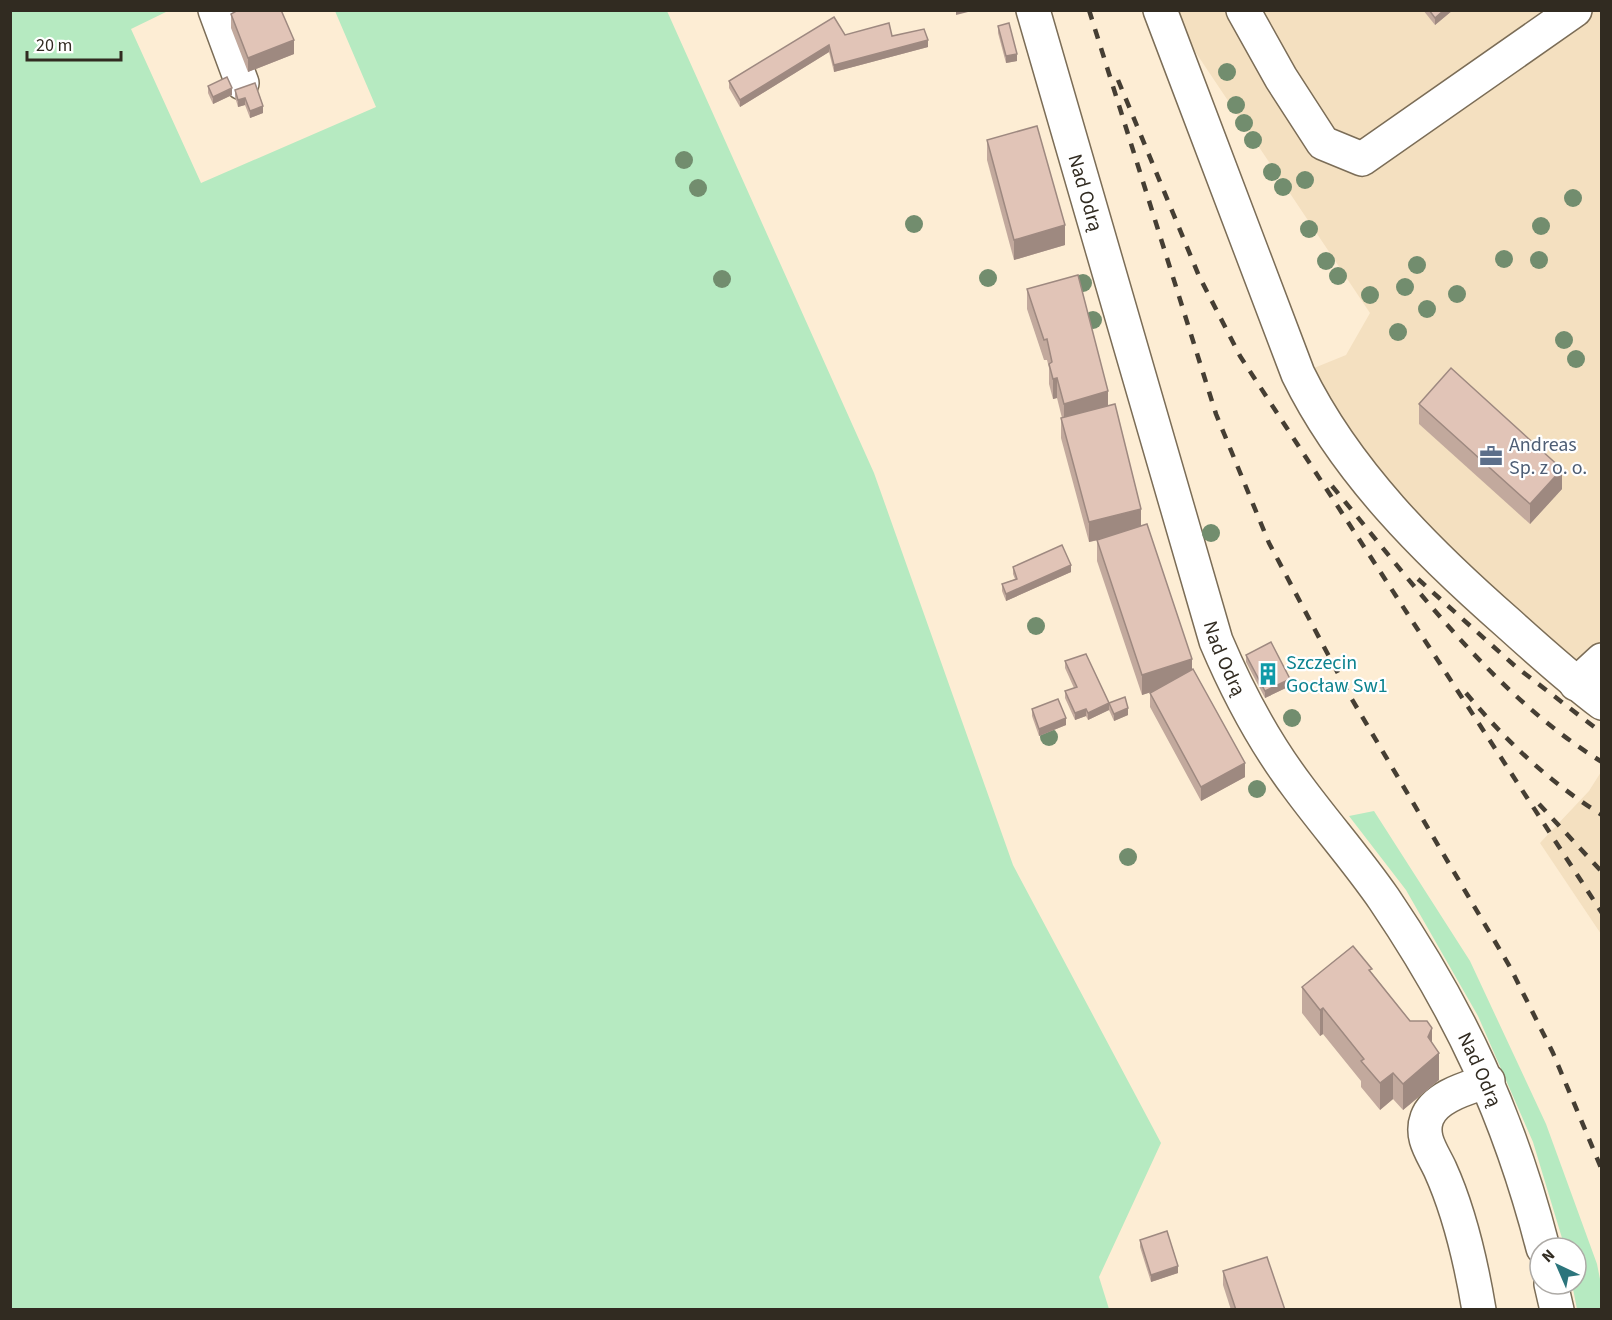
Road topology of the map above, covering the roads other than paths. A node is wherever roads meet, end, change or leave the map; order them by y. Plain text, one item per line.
1 (215, 10) edge
2 (1033, 10) edge
3 (1160, 10) edge
4 (1243, 10) edge
5 (1575, 10) edge
6 (242, 83) dead end
7 (1602, 660) edge
8 (1589, 693) edge
9 (1488, 1081) junction
10 (1540, 1236) edge
11 (1479, 1310) edge

1 - 6 street
2 - 9 street, Nad Odrą
3 - 8 street
4 - 5 street
7 - 8 street
9 - 10 street, Nad Odrą
9 - 11 street

